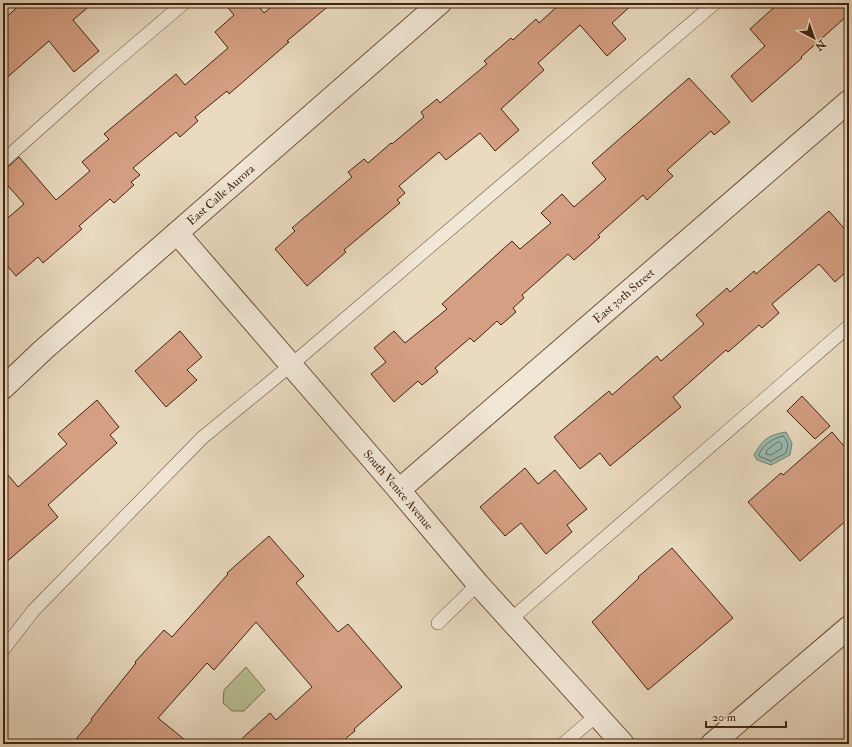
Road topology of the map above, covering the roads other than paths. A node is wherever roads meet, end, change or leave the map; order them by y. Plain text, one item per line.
1 (184, 3) edge
2 (440, 3) edge
3 (715, 3) edge
4 (849, 101) edge
5 (3, 161) edge
6 (177, 233) junction
7 (849, 326) edge
8 (291, 365) junction
9 (3, 388) edge
10 (399, 490) junction
11 (478, 584) junction
12 (510, 620) junction
13 (438, 623) dead end
14 (849, 627) edge
15 (3, 650) edge
16 (597, 715) junction
17 (563, 744) edge
18 (623, 744) edge
19 (712, 744) edge

1 - 5 lane
2 - 6 street, East Calle Aurora
3 - 8 lane
4 - 10 street, East 30th Street
6 - 8 street, South Venice Avenue
6 - 9 street, East Calle Aurora
7 - 12 lane
8 - 10 street, South Venice Avenue
8 - 15 lane
10 - 11 street, South Venice Avenue
11 - 12 street, South Venice Avenue
11 - 13 lane
12 - 16 street, South Venice Avenue
14 - 19 street
16 - 17 lane
16 - 18 street, South Venice Avenue

